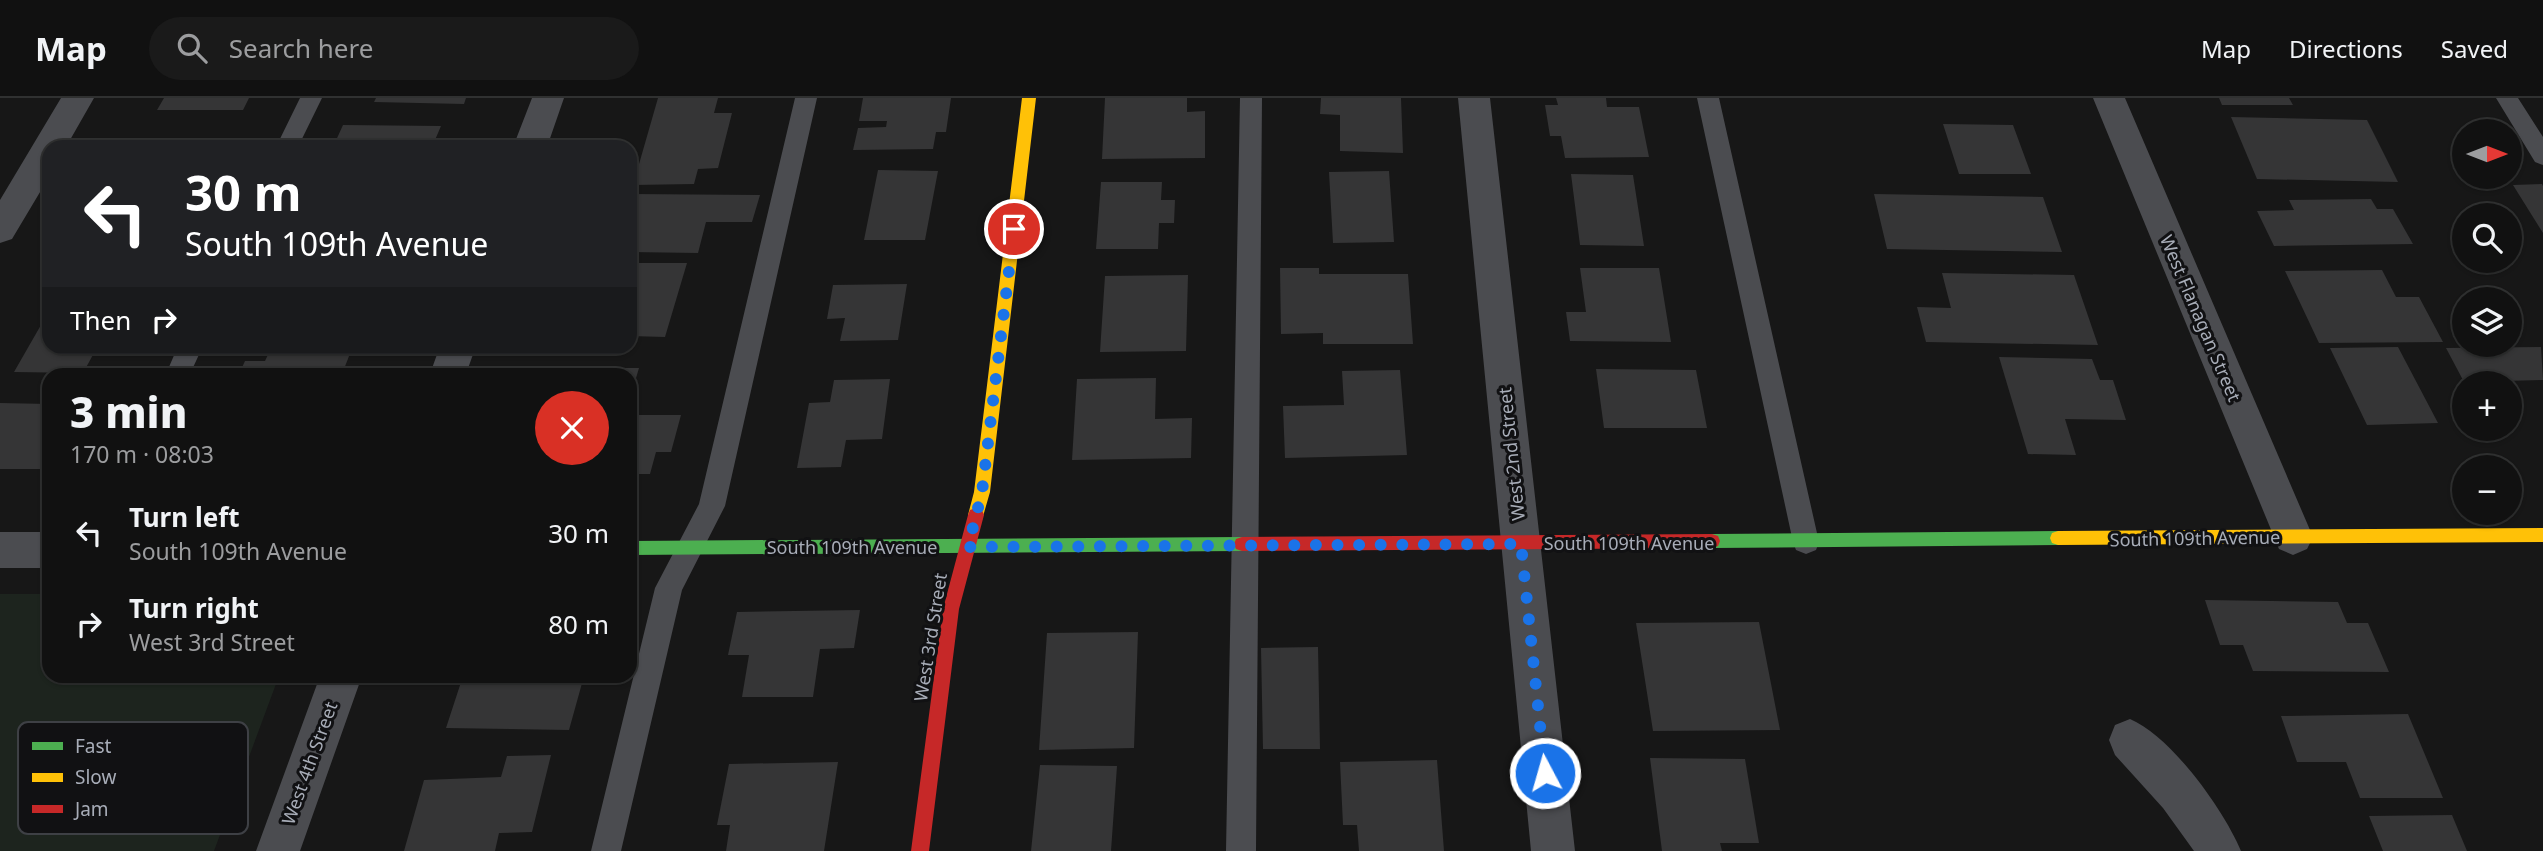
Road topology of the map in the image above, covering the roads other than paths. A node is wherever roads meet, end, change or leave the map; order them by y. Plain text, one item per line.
1 (78, 98) edge
2 (311, 98) edge
3 (548, 98) edge
4 (806, 98) edge
5 (1029, 98) edge
6 (1251, 98) edge
7 (1475, 98) edge
8 (1708, 98) edge
9 (2109, 98) edge
10 (2507, 98) edge
11 (53, 140) edge
12 (290, 140) edge
13 (533, 140) edge
14 (2543, 156) edge
15 (42, 159) edge
16 (0, 230) edge
17 (2543, 535) edge
18 (2292, 537) junction
19 (1806, 542) junction
20 (1521, 544) junction
21 (1245, 545) junction
22 (968, 547) junction
23 (637, 548) edge
24 (689, 548) junction
25 (0, 550) edge
26 (42, 550) edge
27 (338, 683) edge
28 (2130, 740) dead end
29 (278, 851) edge
30 (606, 851) edge
31 (920, 851) edge
32 (1241, 851) edge
33 (1553, 851) edge
34 (2219, 851) edge

1 - 11 street
2 - 12 lane
3 - 13 street
4 - 24 lane
5 - 22 street, West 3rd Street
6 - 21 lane
7 - 20 street, West 2nd Street
8 - 19 lane
9 - 18 street, West Flanagan Street
10 - 14 lane
15 - 16 street
17 - 18 street, South 109th Avenue
18 - 19 street, South 109th Avenue
19 - 20 street, South 109th Avenue
20 - 21 street, South 109th Avenue
20 - 33 street, West 2nd Street
21 - 22 street, South 109th Avenue
21 - 32 lane
22 - 24 street, South 109th Avenue
22 - 31 street, West 3rd Street
23 - 24 street, South 109th Avenue
24 - 30 lane
25 - 26 street
27 - 29 street, West 4th Street
28 - 34 street

